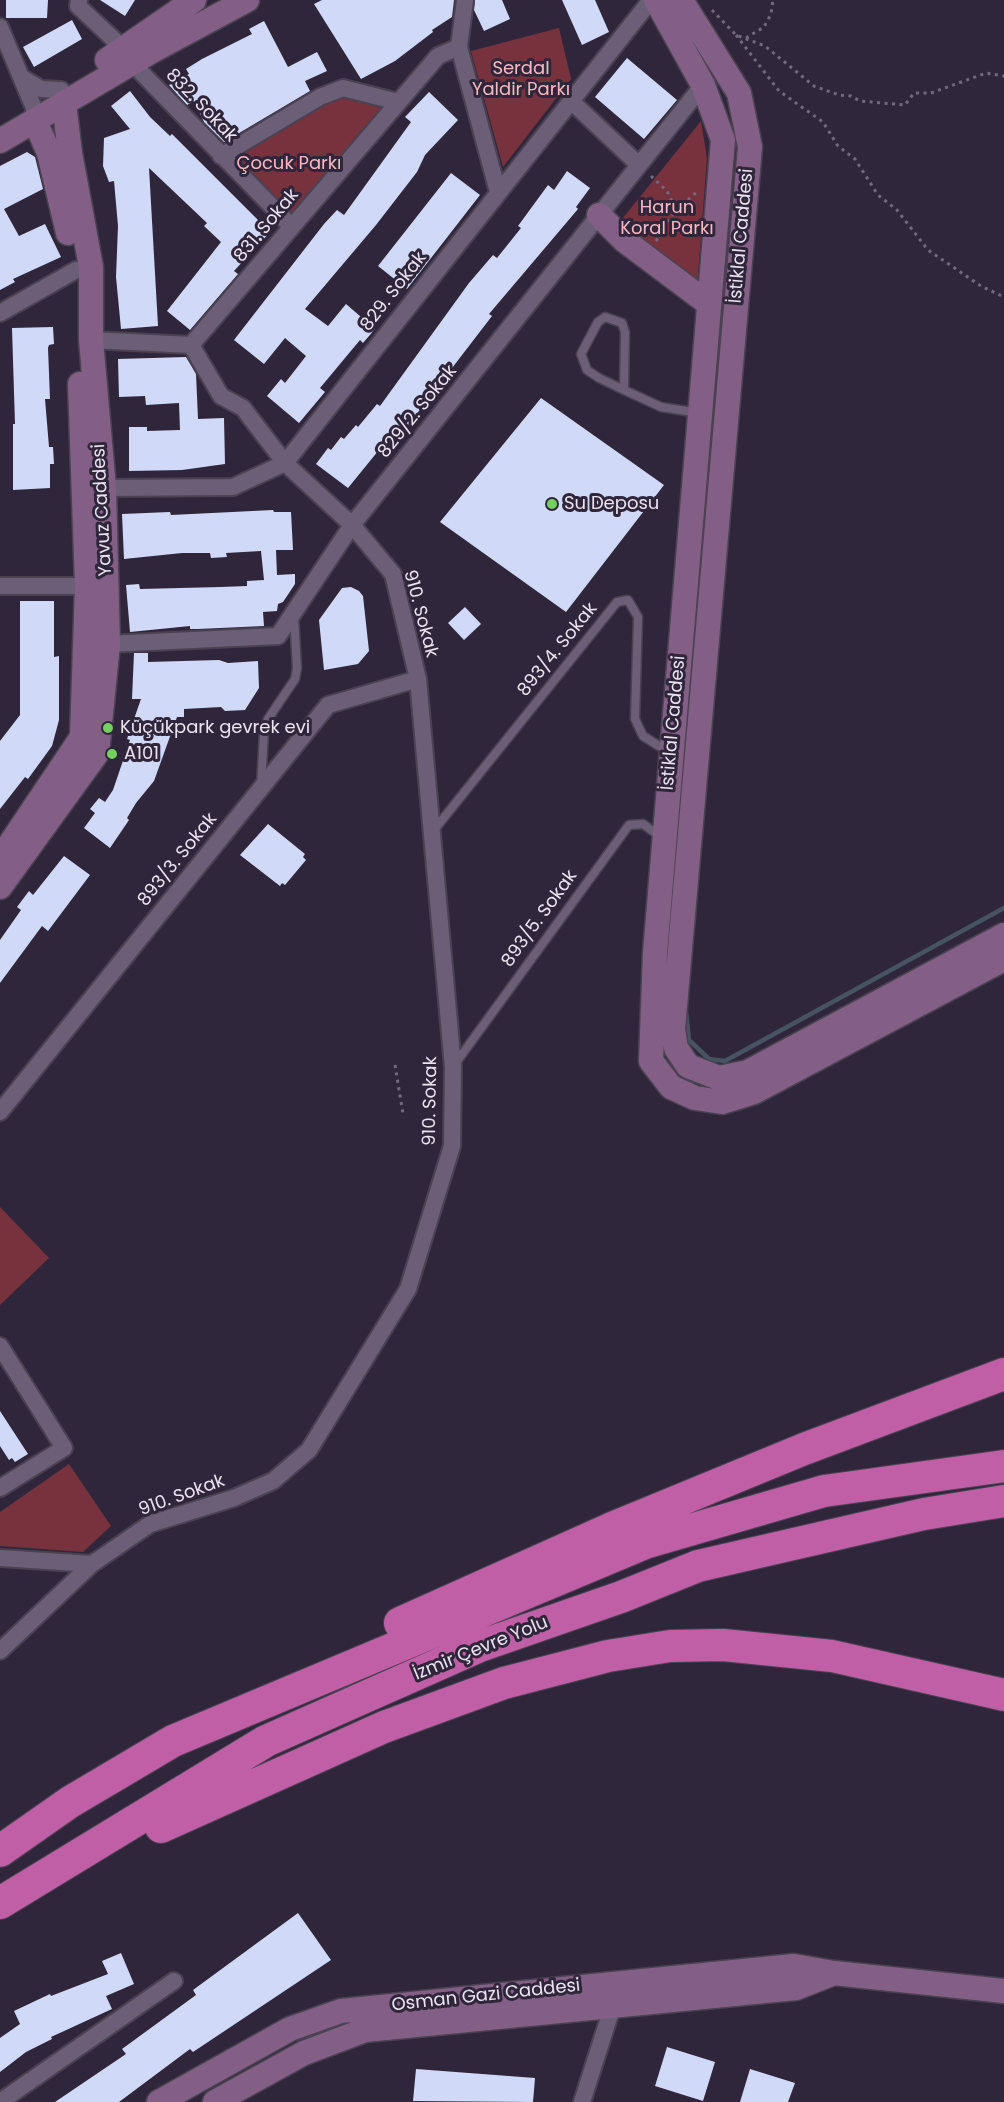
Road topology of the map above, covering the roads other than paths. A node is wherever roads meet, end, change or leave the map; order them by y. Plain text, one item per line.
1 (79, 0) edge
2 (194, 0) edge
3 (247, 0) edge
4 (465, 0) edge
5 (653, 0) edge
6 (681, 0) edge
7 (0, 27) edge
8 (459, 47) junction
9 (138, 50) junction
10 (21, 77) junction
11 (703, 85) junction
12 (63, 97) junction
13 (571, 101) junction
14 (398, 102) junction
15 (35, 114) junction
16 (0, 129) edge
17 (0, 141) edge
18 (221, 156) junction
19 (639, 165) junction
20 (498, 192) junction
21 (599, 215) junction
22 (292, 227) junction
23 (76, 270) junction
24 (709, 304) junction
25 (0, 314) edge
26 (92, 340) junction
27 (191, 345) junction
28 (624, 390) junction
29 (700, 413) junction
30 (285, 463) junction
31 (104, 488) junction
32 (352, 525) junction
33 (0, 586) edge
34 (87, 586) junction
35 (294, 612) junction
36 (108, 644) junction
37 (417, 679) junction
38 (672, 743) junction
39 (260, 789) junction
40 (431, 833) junction
41 (664, 840) junction
42 (0, 859) edge
43 (0, 887) edge
44 (1004, 935) edge
45 (1004, 959) edge
46 (453, 1066) junction
47 (0, 1112) edge
48 (0, 1346) edge
49 (1004, 1374) edge
50 (1004, 1466) edge
51 (0, 1488) edge
52 (1004, 1501) edge
53 (0, 1558) edge
54 (92, 1564) junction
55 (0, 1651) edge
56 (1004, 1695) edge
57 (173, 1741) junction
58 (0, 1851) edge
59 (86, 1853) junction
60 (0, 1903) edge
61 (834, 1973) junction
62 (174, 1981) dead end
63 (1004, 1991) edge
64 (613, 2005) junction
65 (0, 2102) edge
66 (159, 2102) edge
67 (215, 2102) edge
68 (582, 2102) edge

1 - 9 street, 832. Sokak
2 - 9 main road
3 - 9 main road
4 - 8 street
5 - 11 main road, İstiklal Caddesi
5 - 13 street, 829. Sokak
6 - 44 main road, İstiklal Caddesi
7 - 10 street
8 - 14 street, 831. Sokak
8 - 20 street
9 - 12 main road
9 - 18 street, 832. Sokak
10 - 12 street
10 - 15 street
11 - 19 street, 829/2. Sokak
11 - 24 main road, İstiklal Caddesi
12 - 15 main road
12 - 26 main road, Yavuz Caddesi
13 - 19 street
13 - 20 street, 829. Sokak
14 - 18 street
14 - 22 street, 831. Sokak
15 - 16 main road
15 - 17 main road
15 - 23 main road, Yavuz Caddesi
18 - 22 street, 832. Sokak
19 - 21 street, 829/2. Sokak
20 - 30 street, 829. Sokak
21 - 24 main road
21 - 32 street, 829/2. Sokak
22 - 27 street, 831. Sokak
23 - 25 street
23 - 34 main road, Yavuz Caddesi
24 - 29 main road, İstiklal Caddesi
26 - 27 street
26 - 31 main road, Yavuz Caddesi
27 - 30 street, 910. Sokak
28 - 28 lane
28 - 29 lane
29 - 38 main road, İstiklal Caddesi
30 - 31 street, 829. Sokak
30 - 32 street, 910. Sokak
31 - 36 main road, Yavuz Caddesi
32 - 35 street, 829/2. Sokak
32 - 37 street, 910. Sokak
33 - 34 street
34 - 42 main road, Yavuz Caddesi
35 - 36 street, 829/2. Sokak
35 - 39 lane
36 - 43 main road, Yavuz Caddesi
37 - 39 street, 893/3. Sokak
37 - 40 street, 910. Sokak
38 - 40 lane, 893/4. Sokak
38 - 41 main road, İstiklal Caddesi
39 - 47 street, 893/3. Sokak
40 - 46 street, 910. Sokak
41 - 45 main road, İstiklal Caddesi
41 - 46 lane, 893/5. Sokak
46 - 54 street, 910. Sokak
48 - 51 street
49 - 57 highway
50 - 57 highway, İzmir Çevre Yolu
52 - 59 highway, İzmir Çevre Yolu
53 - 54 street
54 - 55 street, 910. Sokak
56 - 59 highway
57 - 58 highway, İzmir Çevre Yolu
59 - 60 highway, İzmir Çevre Yolu
61 - 63 main road, Osman Gazi Caddesi
61 - 64 main road, Osman Gazi Caddesi
61 - 66 main road, Osman Gazi Caddesi
62 - 65 street
64 - 67 main road, Osman Gazi Caddesi
64 - 68 street

